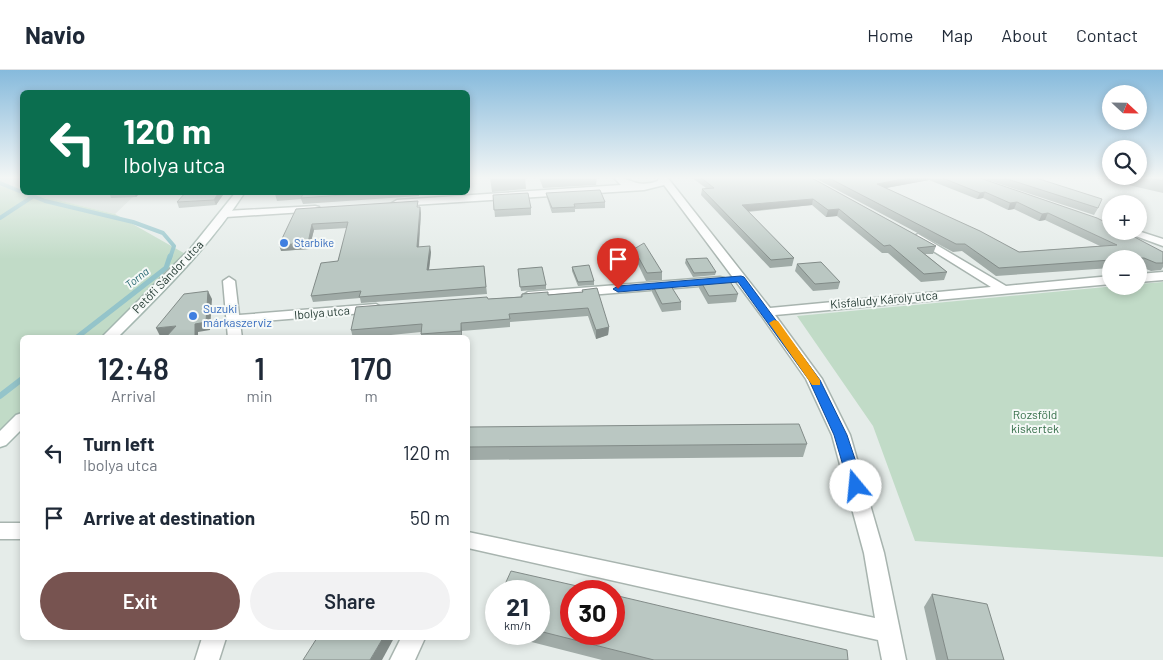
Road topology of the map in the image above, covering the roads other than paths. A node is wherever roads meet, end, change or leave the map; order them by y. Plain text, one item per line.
1 (232, 205) edge
2 (685, 205) edge
3 (330, 208) edge
4 (226, 214) junction
5 (909, 232) edge
6 (1147, 238) edge
7 (1163, 243) edge
8 (1163, 276) edge
9 (1147, 277) edge
10 (741, 279) junction
11 (229, 281) dead end
12 (1102, 281) edge
13 (1002, 289) junction
14 (518, 297) edge
15 (390, 307) edge
16 (766, 312) junction
17 (233, 320) junction
18 (111, 335) edge
19 (235, 335) edge
20 (20, 421) edge
21 (0, 441) edge
22 (0, 531) edge
23 (20, 531) edge
24 (470, 540) edge
25 (890, 632) junction
26 (213, 640) edge
27 (412, 640) edge
28 (207, 660) edge
29 (402, 660) edge
30 (894, 660) edge

1 - 4 street, Petőfi Sándor utca
2 - 10 street
3 - 4 street
4 - 18 street, Petőfi Sándor utca
5 - 13 street
6 - 7 street
8 - 9 street
10 - 14 street
10 - 16 street
11 - 17 street
12 - 13 street, Kisfaludy Károly utca
13 - 16 street, Kisfaludy Károly utca
15 - 17 street, Ibolya utca
16 - 25 street
17 - 19 street
20 - 21 street
22 - 23 street
24 - 25 street
25 - 30 street
26 - 28 street
27 - 29 street

